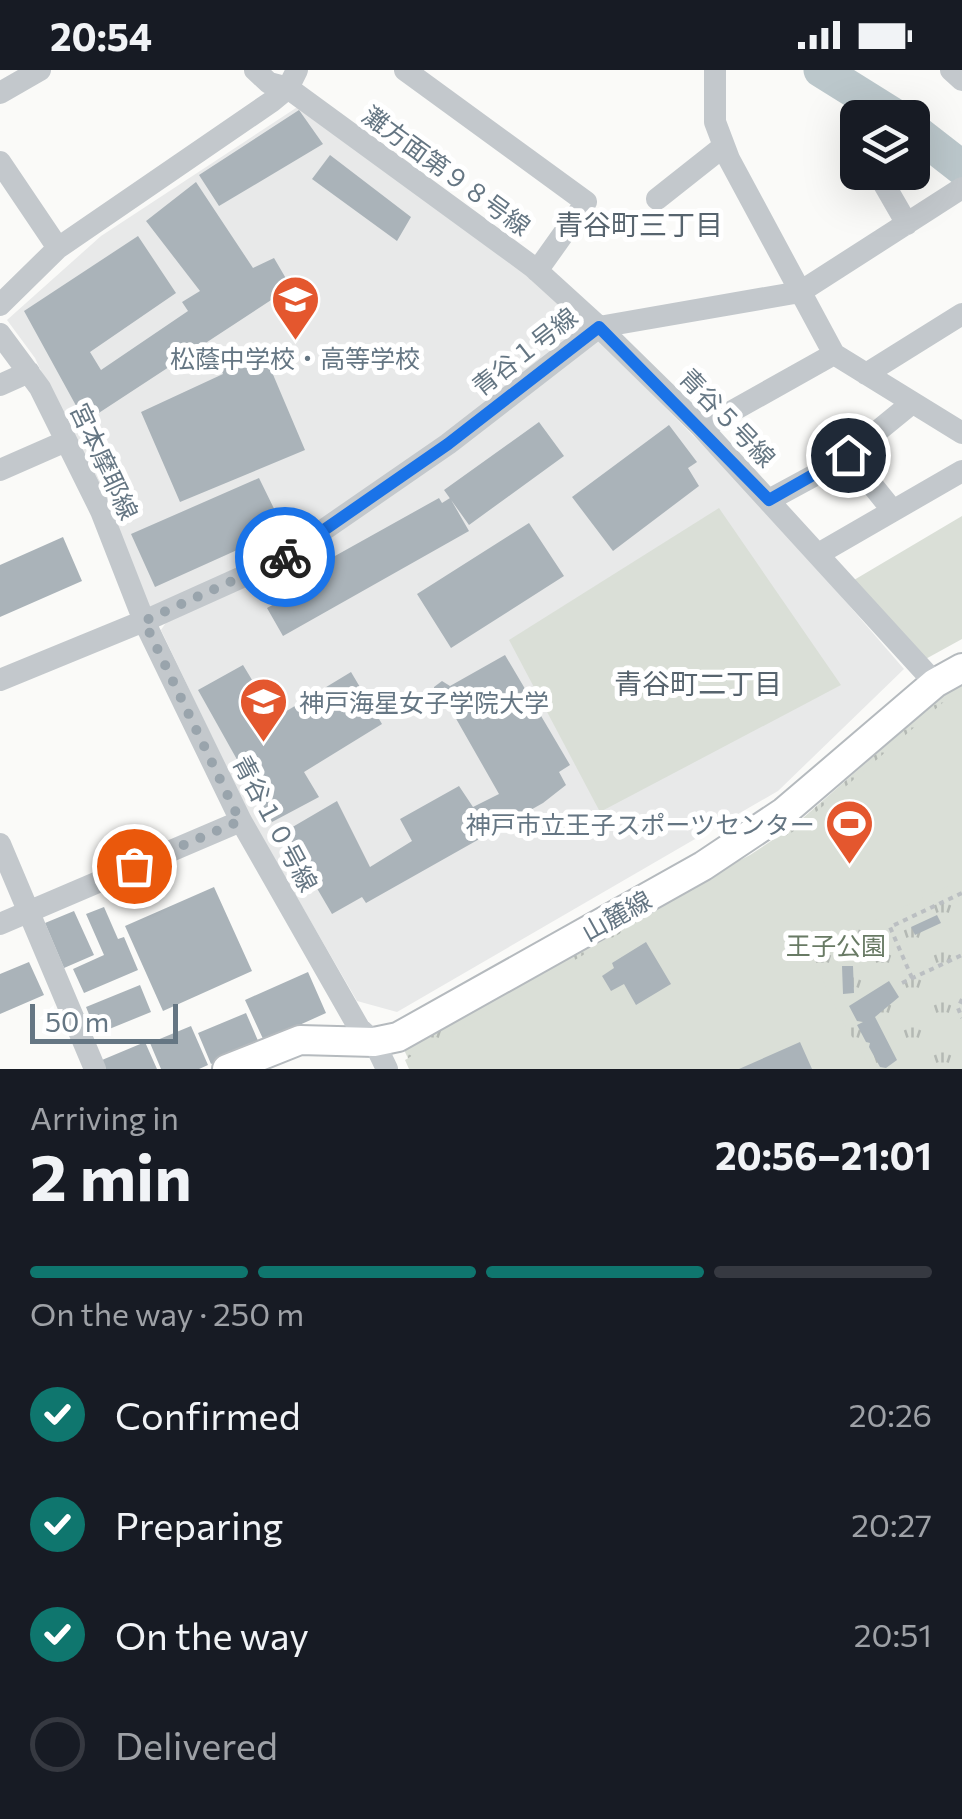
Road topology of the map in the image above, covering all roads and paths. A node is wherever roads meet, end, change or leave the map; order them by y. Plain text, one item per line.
1 (40, 70) edge
2 (255, 70) edge
3 (405, 70) edge
4 (714, 70) edge
5 (951, 70) edge
6 (292, 79) edge
7 (962, 80) edge
8 (0, 93) edge
9 (0, 106) edge
10 (724, 146) junction
11 (0, 162) edge
12 (962, 188) edge
13 (888, 190) edge
14 (657, 200) dead end
15 (908, 224) junction
16 (58, 248) junction
17 (537, 271) junction
18 (800, 292) junction
19 (0, 305) edge
20 (962, 314) edge
21 (599, 327) junction
22 (0, 334) edge
23 (834, 354) junction
24 (29, 372) junction
25 (866, 374) junction
26 (0, 385) edge
27 (912, 402) junction
28 (702, 428) junction
29 (962, 433) edge
30 (66, 441) junction
31 (848, 455) junction
32 (0, 470) edge
33 (962, 472) edge
34 (769, 500) junction
35 (892, 511) junction
36 (820, 553) junction
37 (144, 621) junction
38 (962, 668) edge
39 (0, 680) edge
40 (935, 683) junction
41 (240, 821) junction
42 (0, 844) edge
43 (962, 893) edge
44 (29, 912) junction
45 (0, 924) edge
46 (961, 957) edge
47 (912, 978) junction
48 (902, 983) dead end
49 (962, 999) edge
50 (962, 1018) edge
51 (374, 1042) junction
52 (95, 1069) edge
53 (227, 1069) edge
54 (387, 1069) edge

1 - 8 street
2 - 6 street, 灘方面第９８号線
3 - 17 street
4 - 10 street
5 - 7 street
6 - 16 street
6 - 17 street, 灘方面第９８号線
8 - 9 street
10 - 14 street
10 - 18 street
11 - 16 street
12 - 15 street, 青谷１号線
13 - 15 street
15 - 18 street, 青谷１号線
16 - 19 street
17 - 21 street, 灘方面第９８号線
18 - 21 street, 青谷１号線
18 - 23 street
20 - 25 street
21 - 28 street, 青谷５号線
21 - 37 street, 青谷１号線
22 - 24 street, 宮本摩耶線
23 - 25 street
23 - 28 street
24 - 26 street
24 - 30 street, 宮本摩耶線
25 - 27 street
27 - 29 street
27 - 31 street
28 - 34 street, 青谷５号線
30 - 32 street
30 - 37 street, 宮本摩耶線
31 - 34 street
31 - 35 street
33 - 35 street
34 - 36 street, 青谷５号線
35 - 36 street
36 - 40 street, 青谷５号線
37 - 39 street, 青谷１号線
37 - 41 street, 青谷１０号線
38 - 40 main road, 山麓線
40 - 51 main road, 山麓線
41 - 44 street
41 - 51 street, 青谷１０号線
42 - 44 street
43 - 47 path
44 - 45 street
44 - 52 street
46 - 47 path
47 - 48 path
49 - 50 path
51 - 53 main road, 山麓線
51 - 54 street, 青谷１０号線

